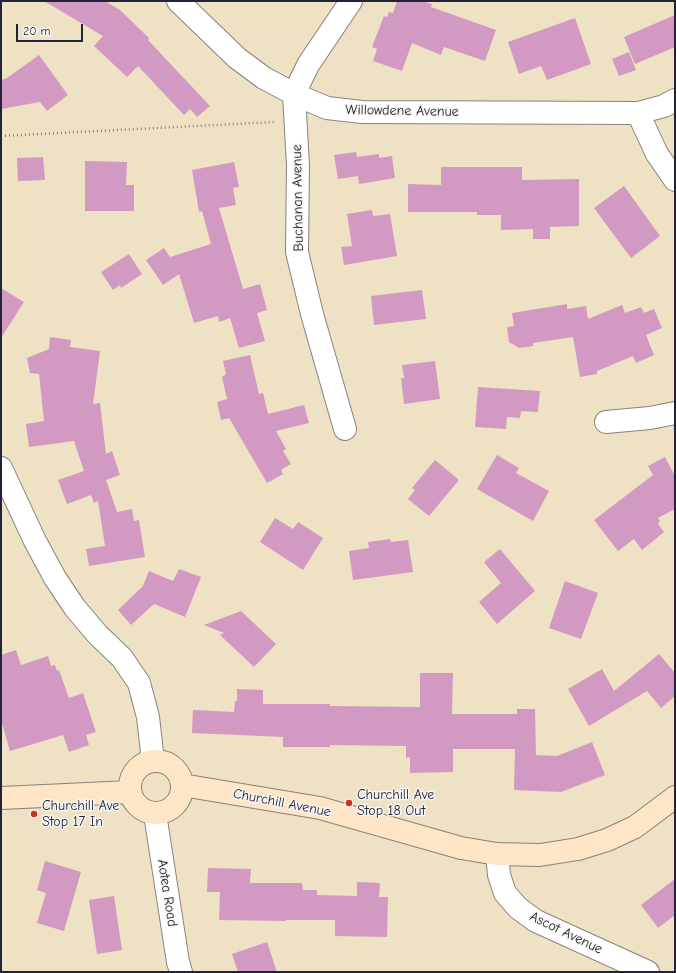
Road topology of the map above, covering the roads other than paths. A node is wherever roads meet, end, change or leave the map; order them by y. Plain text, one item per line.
1 (178, 1) edge
2 (351, 1) edge
3 (294, 94) junction
4 (675, 100) edge
5 (638, 113) junction
6 (675, 180) edge
7 (675, 413) edge
8 (606, 422) dead end
9 (345, 429) dead end
10 (1, 468) edge
11 (153, 761) junction
12 (182, 784) junction
13 (130, 792) junction
14 (675, 797) edge
15 (1, 798) edge
16 (155, 814) junction
17 (497, 854) junction
18 (181, 972) edge
19 (648, 972) edge

1 - 3 street, Willowdene Avenue
2 - 3 street, Buchanan Avenue
3 - 5 street, Willowdene Avenue
3 - 9 street, Buchanan Avenue
4 - 5 street, Willowdene Avenue
5 - 6 street
7 - 8 street
10 - 11 street
11 - 12 street
11 - 13 street
12 - 16 street
12 - 17 street, Churchill Avenue
13 - 15 street
13 - 16 street
14 - 17 street, Churchill Avenue
16 - 18 street, Aotea Road
17 - 19 street, Ascot Avenue

